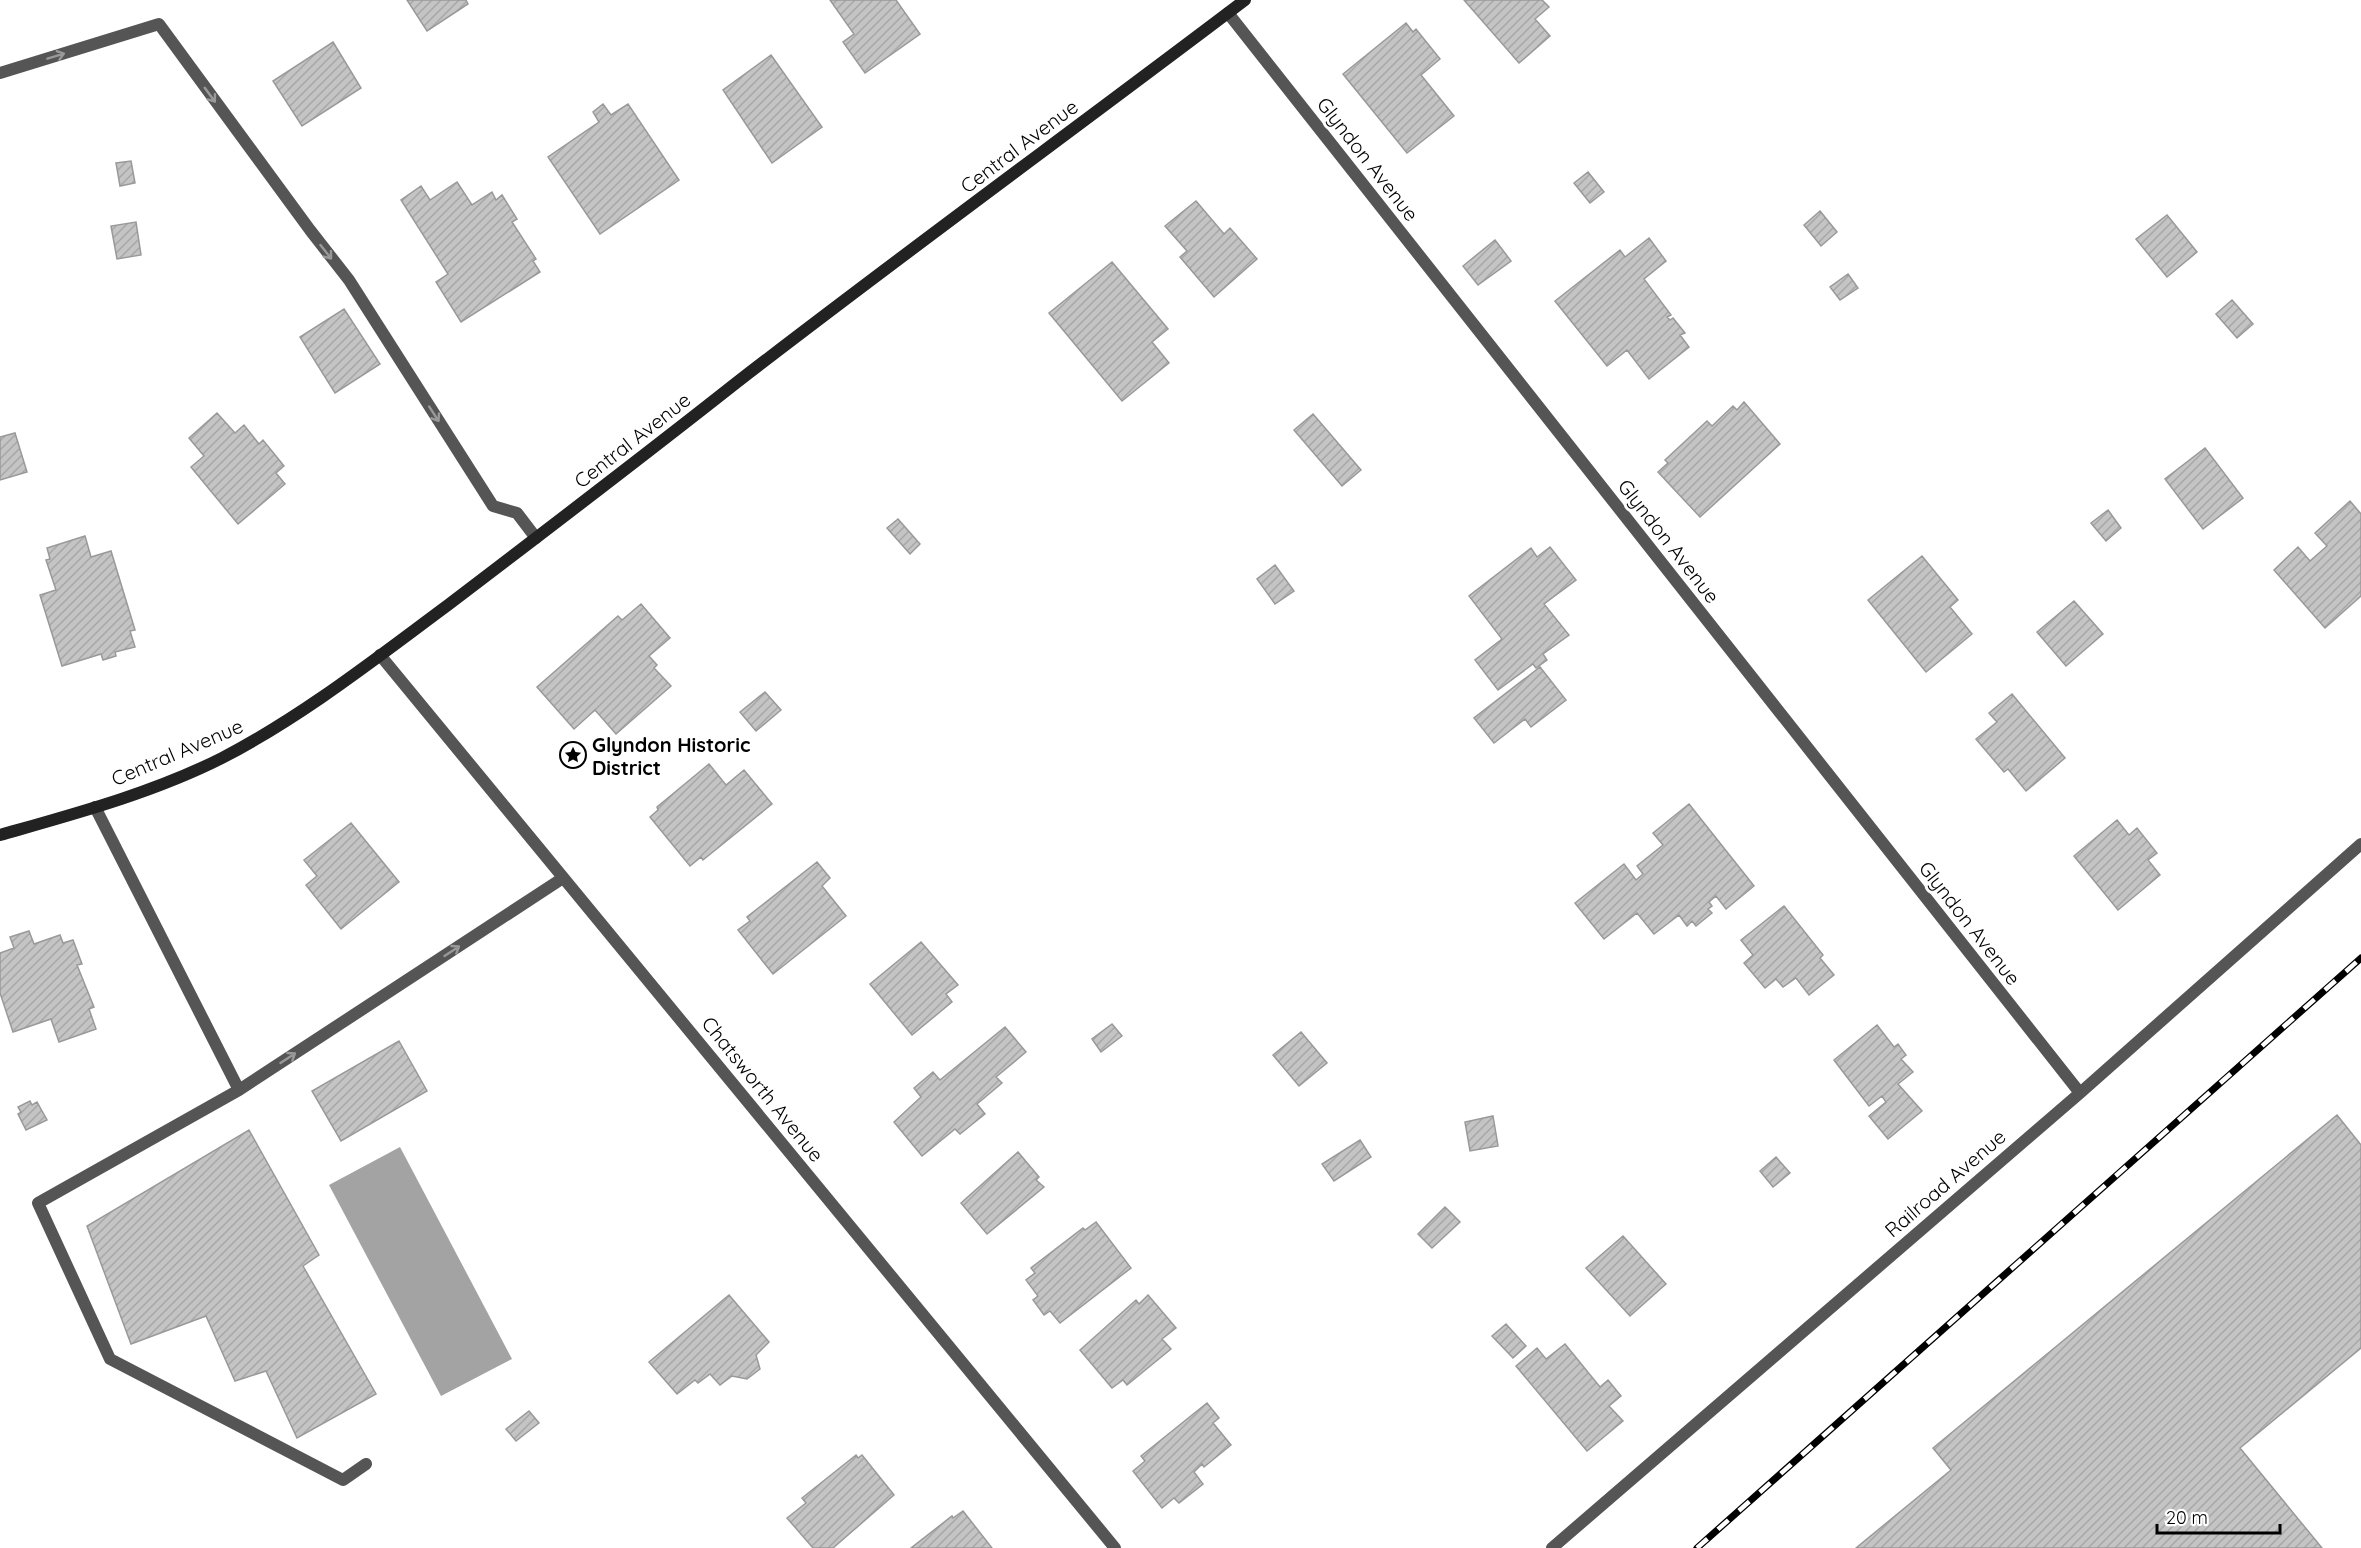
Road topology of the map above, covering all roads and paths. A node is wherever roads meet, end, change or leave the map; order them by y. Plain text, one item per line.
1 (1245, 0) edge
2 (1228, 13) junction
3 (0, 73) edge
4 (536, 538) junction
5 (380, 655) junction
6 (95, 807) junction
7 (0, 835) edge
8 (2361, 844) edge
9 (563, 878) junction
10 (239, 1090) junction
11 (2080, 1093) junction
12 (366, 1464) dead end
13 (1115, 1548) edge
14 (1552, 1548) edge

1 - 2 main road, Central Avenue
2 - 4 main road, Central Avenue
2 - 11 street, Glyndon Avenue
3 -> 4 street
4 - 5 main road, Central Avenue
5 - 6 main road, Central Avenue
5 - 9 street, Chatsworth Avenue
6 - 7 main road, Central Avenue
6 - 10 street
8 - 11 street, Railroad Avenue
10 -> 9 street
9 - 13 street, Chatsworth Avenue
10 - 12 street
11 - 14 street, Railroad Avenue

